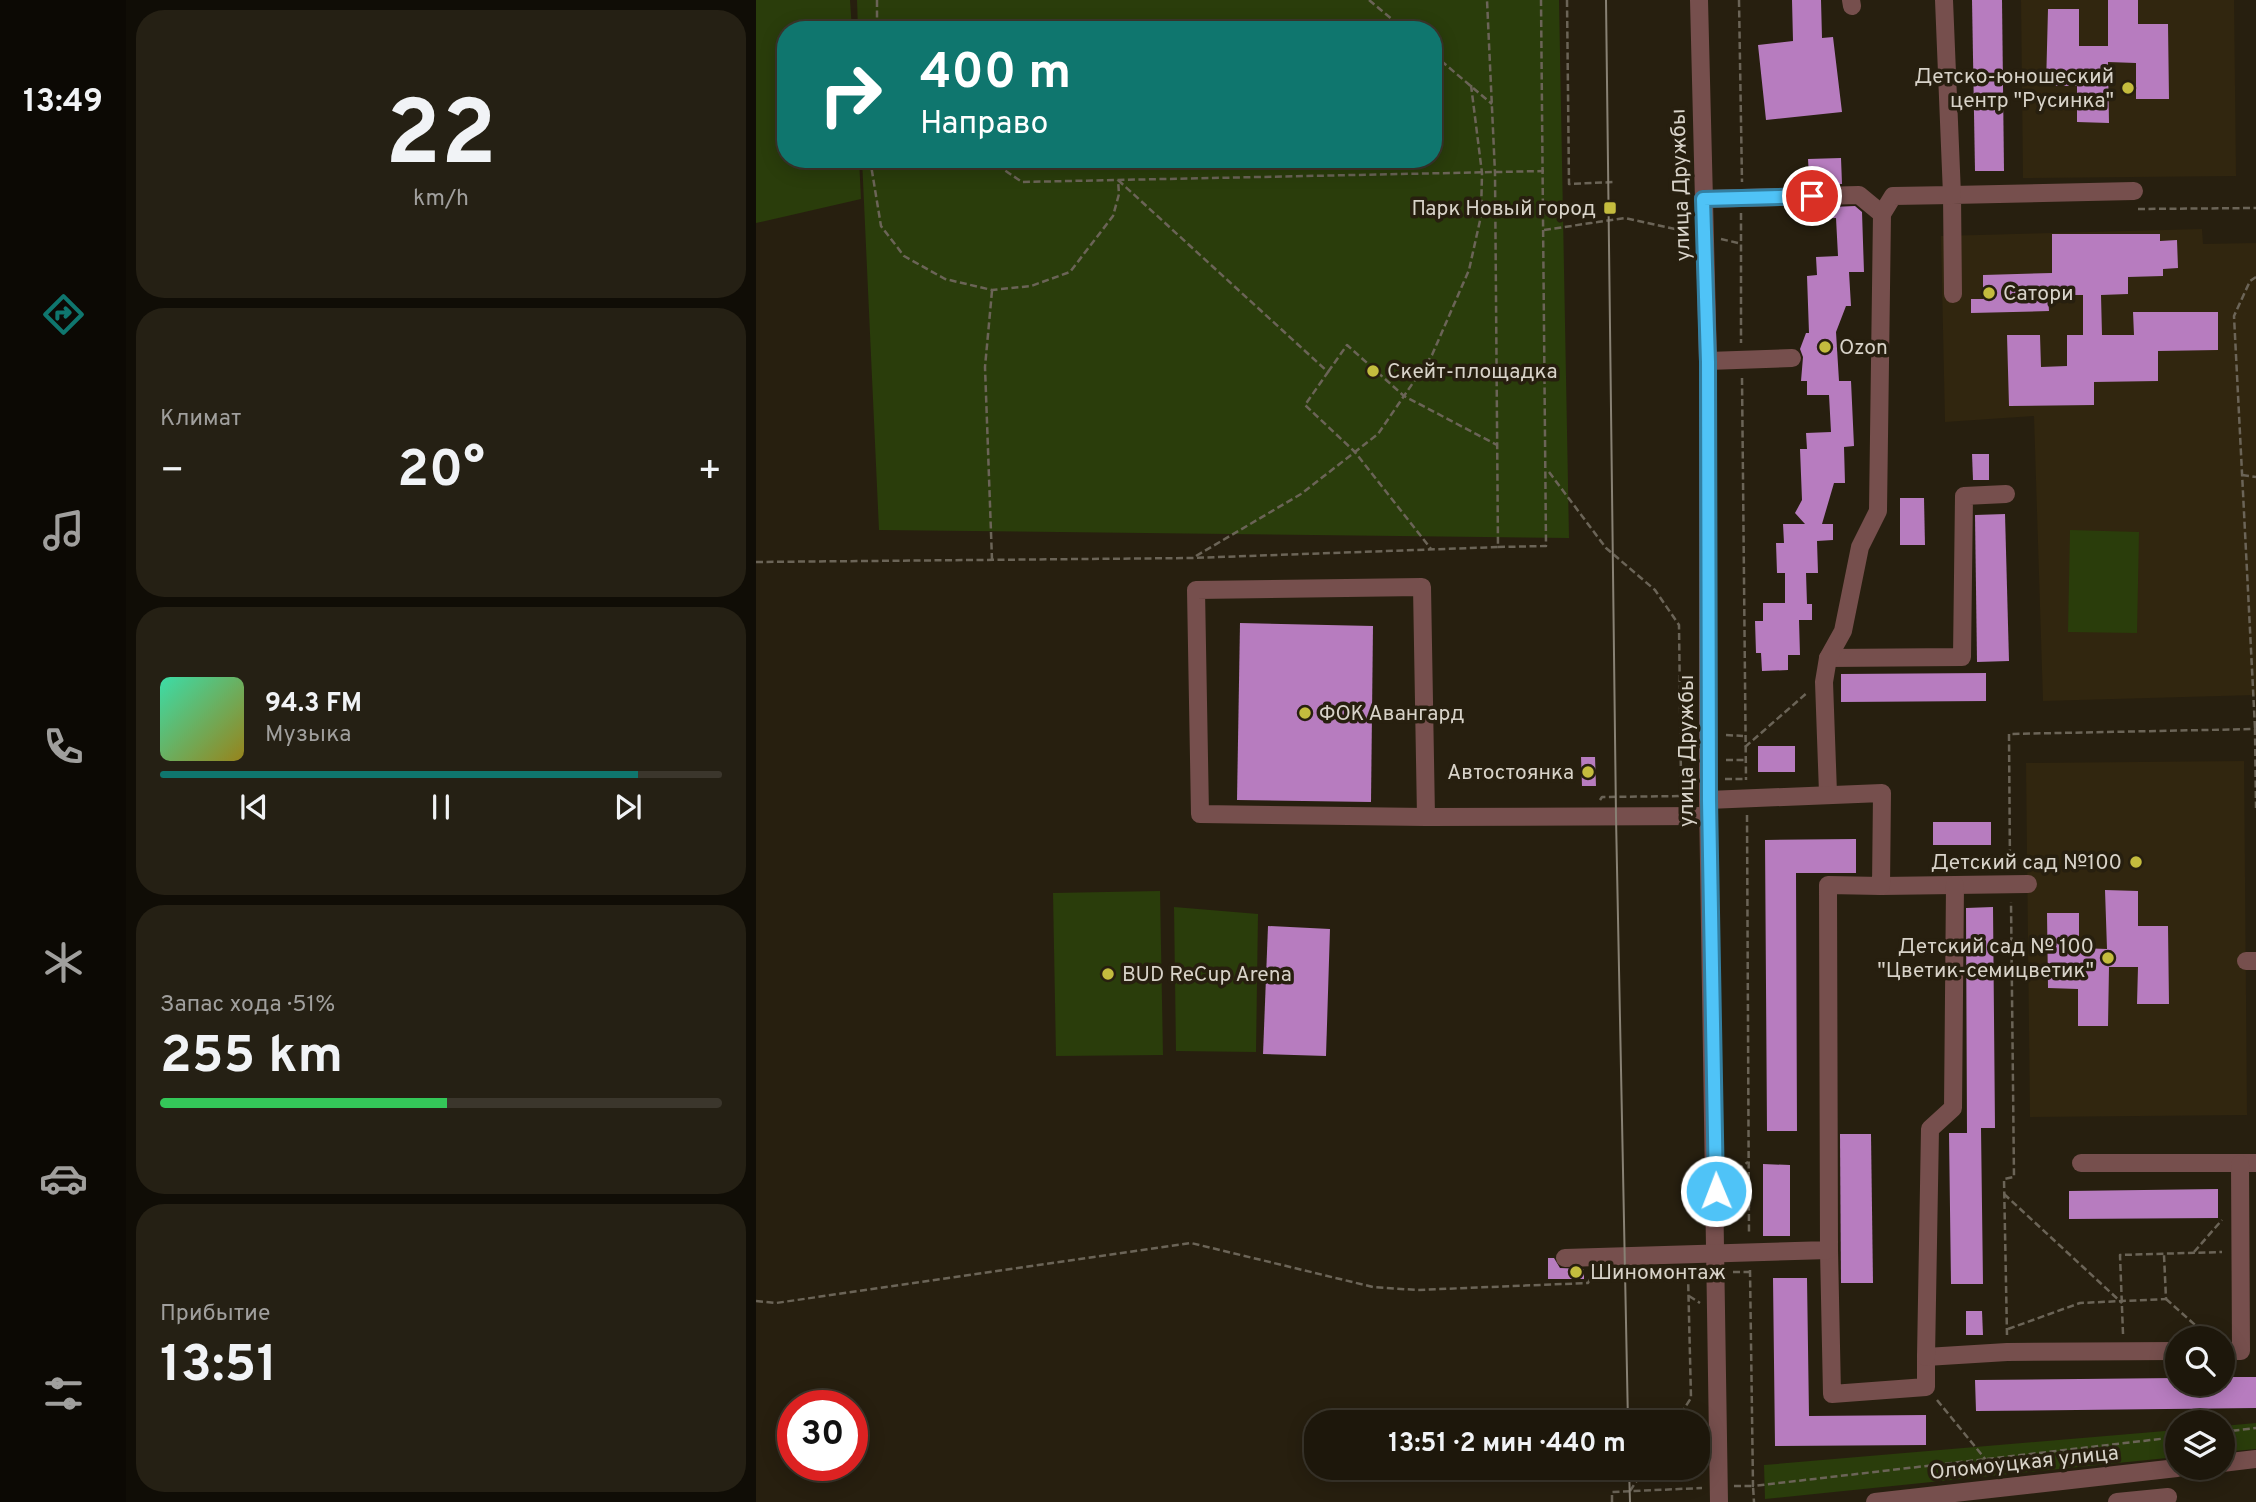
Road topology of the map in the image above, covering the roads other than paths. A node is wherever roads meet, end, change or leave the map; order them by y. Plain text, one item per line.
1 (1699, 0) edge
2 (1944, 0) edge
3 (2134, 194) road end
4 (1952, 195) junction
5 (1703, 199) junction
6 (1882, 214) junction
7 (1953, 294) dead end
8 (1792, 358) dead end
9 (1708, 362) junction
10 (2006, 494) dead end
11 (1828, 658) junction
12 (1828, 793) junction
13 (1709, 808) junction
14 (1426, 817) junction
15 (2019, 884) road end
16 (1955, 885) junction
17 (1881, 887) junction
18 (2081, 1163) dead end
19 (2248, 1163) edge
20 (1829, 1250) junction
21 (1717, 1252) junction
22 (1565, 1258) dead end
23 (2165, 1351) edge
24 (2235, 1351) edge
25 (1926, 1357) junction
26 (2256, 1459) edge
27 (2235, 1461) edge
28 (2165, 1469) edge
29 (2113, 1474) junction
30 (2171, 1480) edge
31 (2008, 1489) edge
32 (1719, 1492) edge
33 (2169, 1500) edge
34 (1875, 1502) edge
35 (2117, 1502) edge

1 - 5 street, улица Дружбы
2 - 4 street
3 - 4 street
4 - 6 street
4 - 7 street
5 - 6 street
5 - 9 street, улица Дружбы
6 - 11 street
8 - 9 street
9 - 13 street, улица Дружбы
10 - 11 street
11 - 12 street
12 - 13 street
12 - 17 street
13 - 14 street
13 - 21 street, улица Дружбы
14 - 14 street
15 - 16 street
16 - 17 street
16 - 25 street
17 - 20 street
18 - 19 street
19 - 24 street
20 - 21 street
20 - 25 street
21 - 22 street
21 - 32 street, улица Дружбы
23 - 25 street
26 - 27 street
28 - 29 street, Оломоуцкая улица
29 - 31 street, Оломоуцкая улица
29 - 35 street
30 - 33 street
31 - 34 street, Оломоуцкая улица
33 - 35 street

